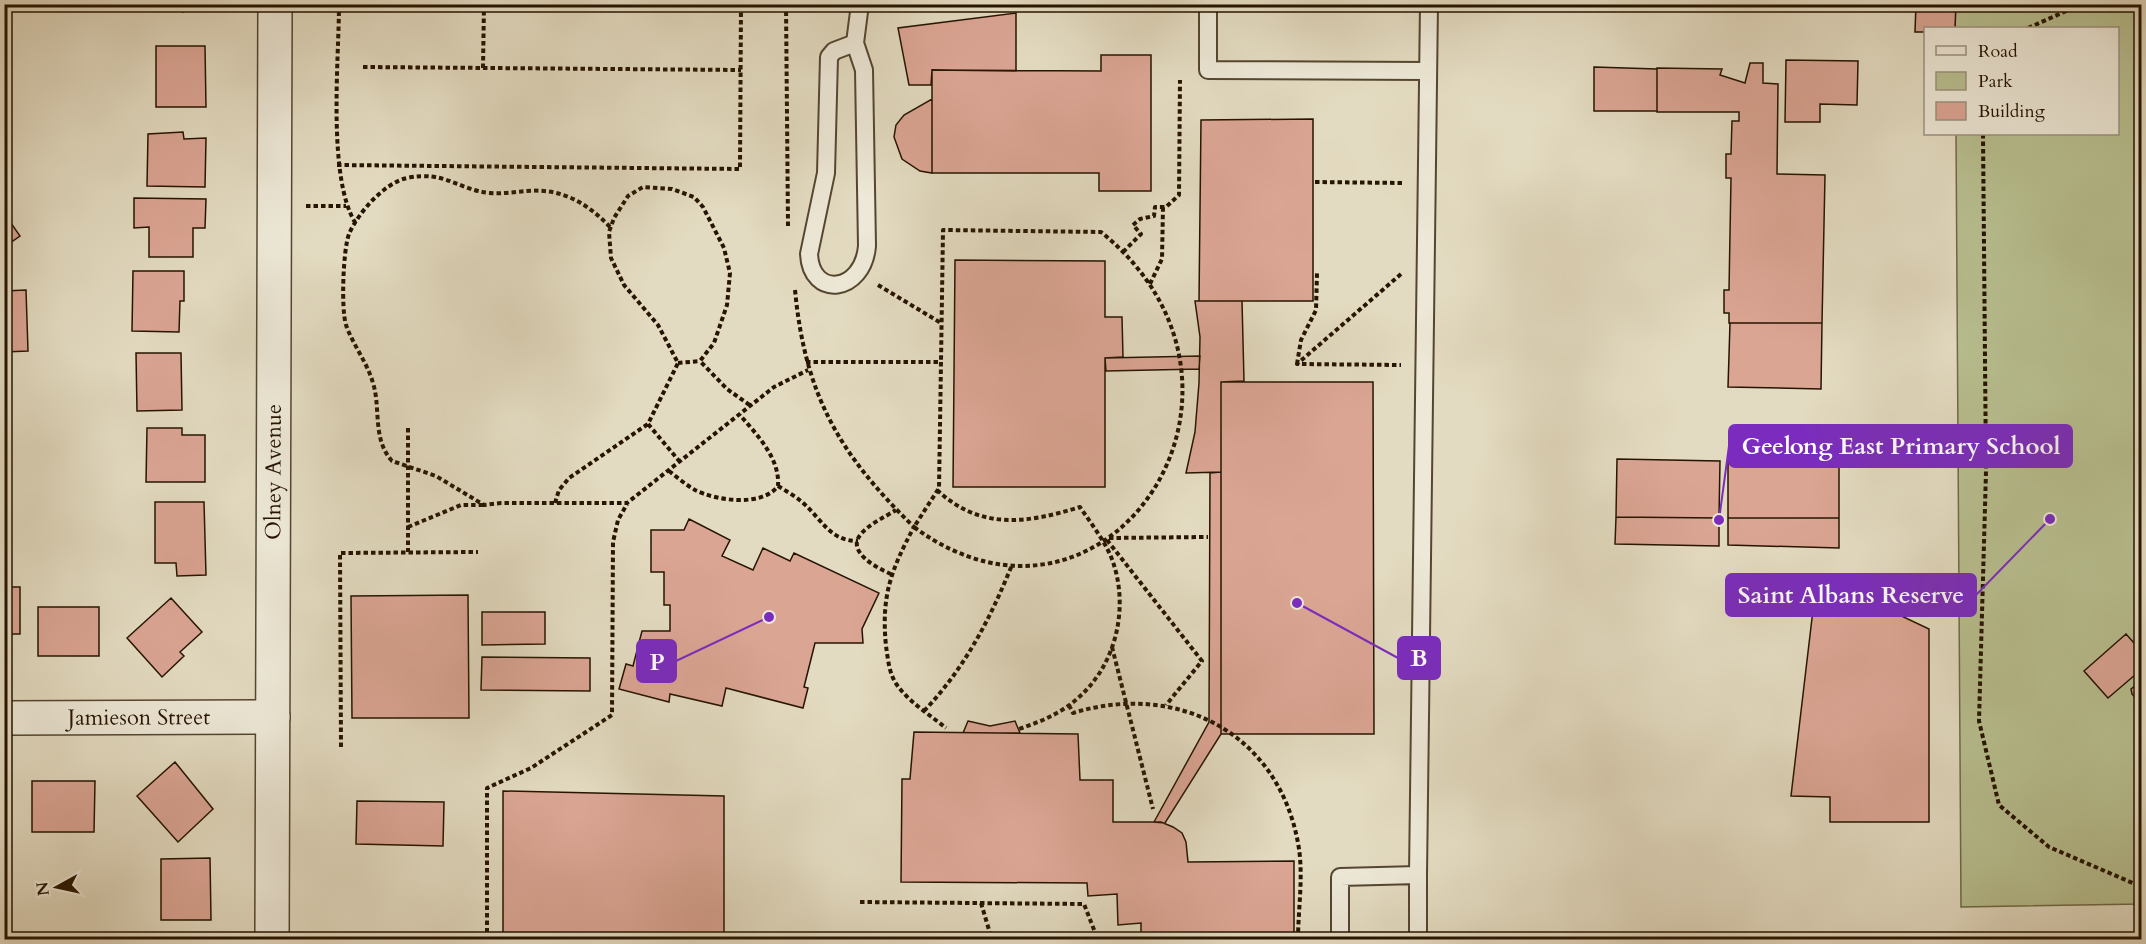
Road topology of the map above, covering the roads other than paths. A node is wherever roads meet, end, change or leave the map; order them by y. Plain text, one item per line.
1 (275, 4) edge
2 (860, 4) edge
3 (1208, 4) edge
4 (1429, 4) edge
5 (855, 43) junction
6 (1428, 70) junction
7 (273, 717) junction
8 (4, 718) edge
9 (1418, 875) junction
10 (272, 939) edge
11 (1340, 939) edge
12 (1418, 939) edge

1 - 7 street, Olney Avenue
2 - 5 lane
3 - 6 lane
4 - 6 lane
5 - 5 lane
6 - 9 lane
7 - 8 street, Jamieson Street
7 - 10 street, Olney Avenue
9 - 11 lane
9 - 12 lane

